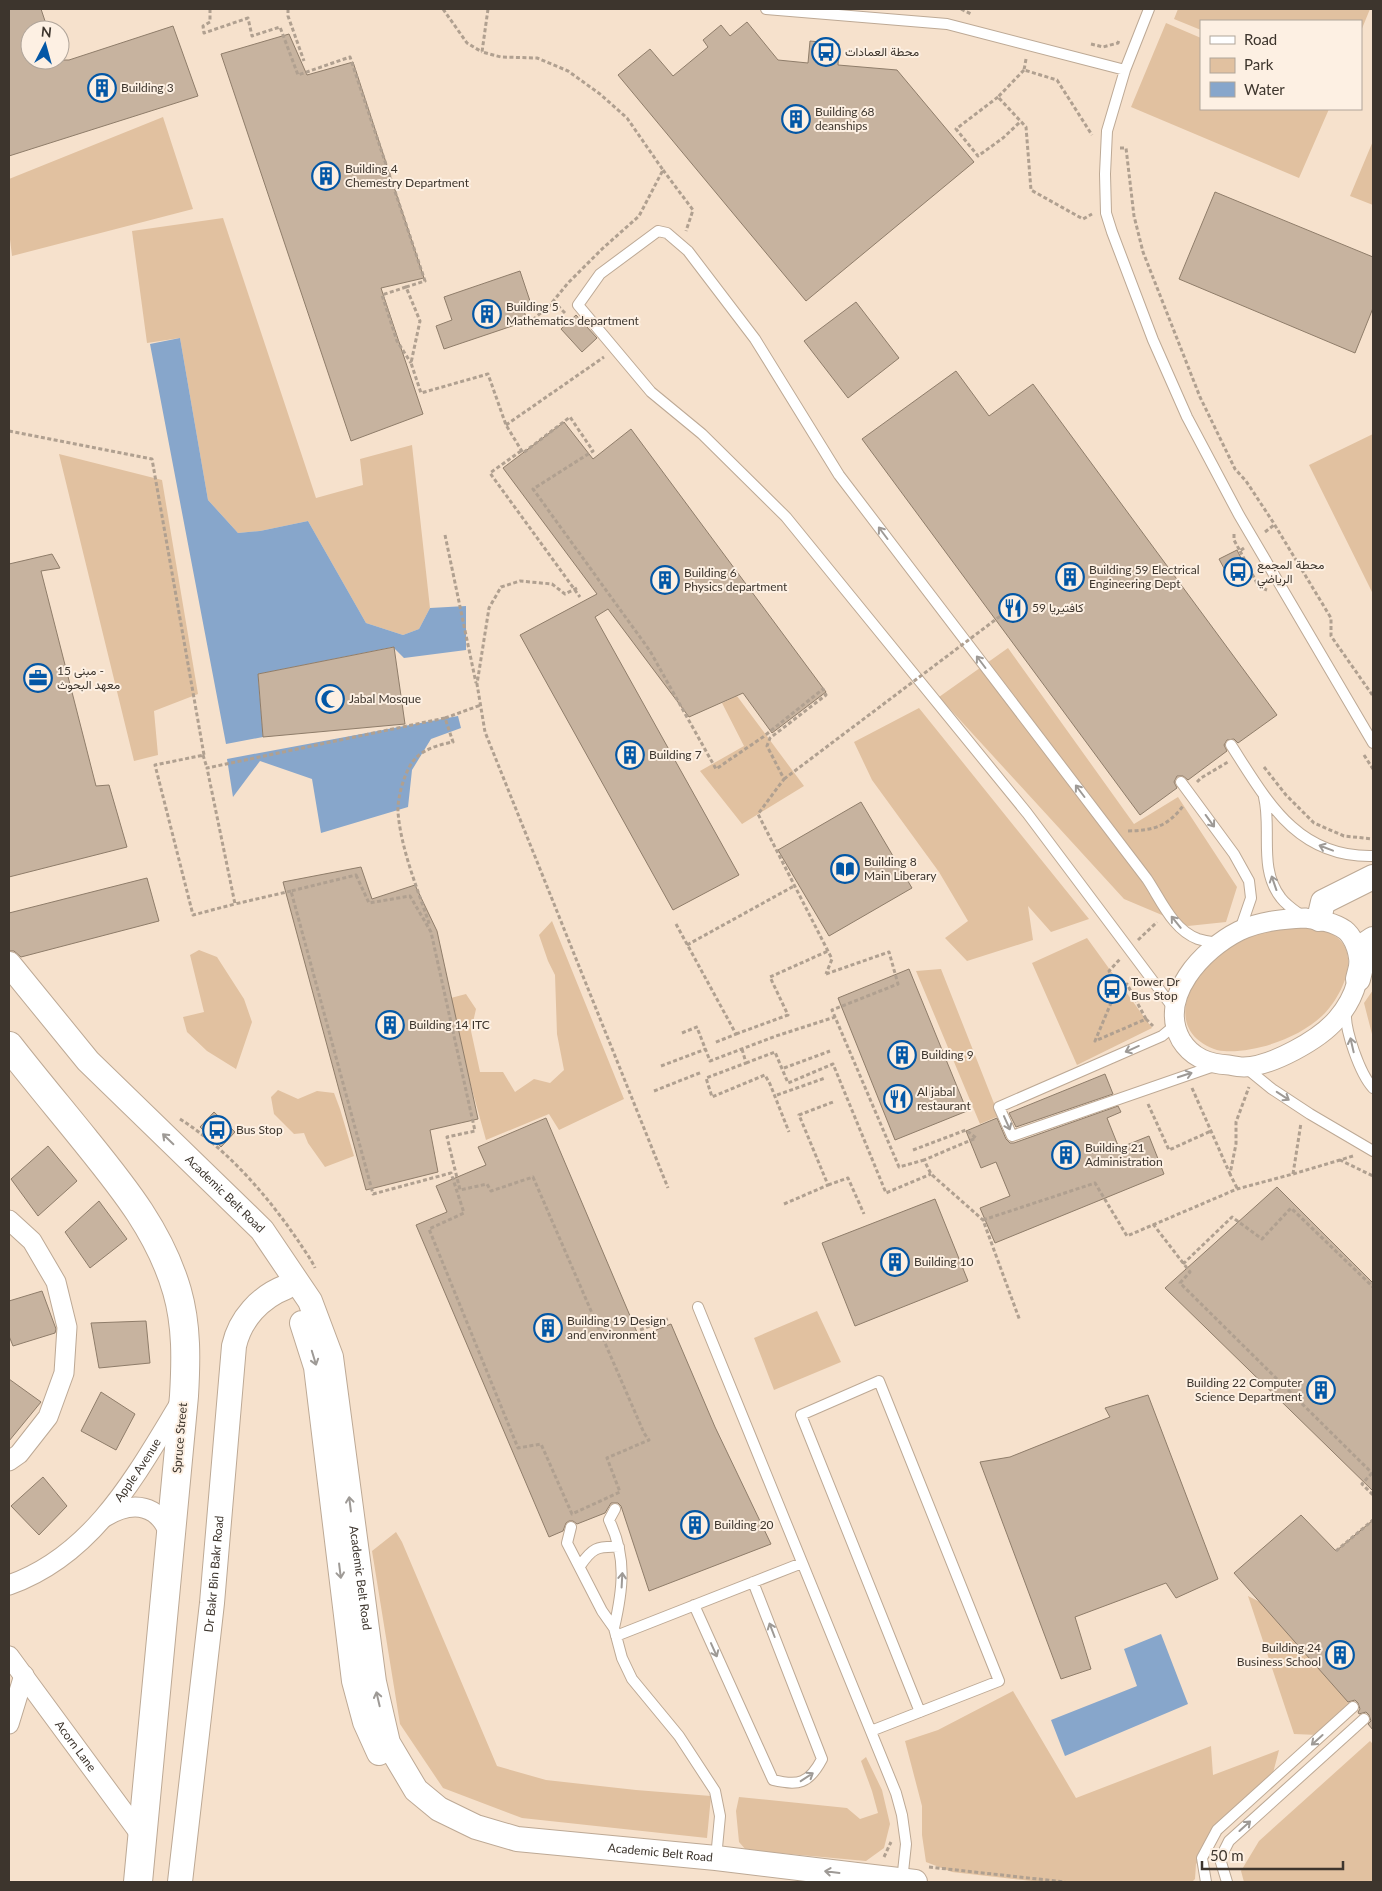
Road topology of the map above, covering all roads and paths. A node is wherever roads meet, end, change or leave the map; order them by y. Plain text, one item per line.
1 (210, 9) edge
2 (288, 9) edge
3 (443, 9) edge
4 (488, 9) edge
5 (766, 9) edge
6 (1150, 9) edge
7 (1122, 34) dead end
8 (1085, 43) dead end
9 (482, 52) junction
10 (304, 61) dead end
11 (1024, 70) dead end
12 (1125, 70) junction
13 (998, 97) junction
14 (1021, 121) junction
15 (1126, 148) dead end
16 (663, 170) junction
17 (1094, 214) dead end
18 (684, 237) dead end
19 (406, 287) junction
20 (529, 323) dead end
21 (606, 356) dead end
22 (411, 363) junction
23 (506, 425) junction
24 (9, 431) edge
25 (521, 451) junction
26 (445, 535) dead end
27 (577, 588) dead end
28 (580, 597) dead end
29 (1003, 614) dead end
30 (971, 630) dead end
31 (977, 638) dead end
32 (1373, 696) edge
33 (481, 705) junction
34 (1353, 709) junction
35 (446, 718) junction
36 (1373, 732) edge
37 (1373, 743) edge
38 (1231, 745) dead end
39 (203, 754) junction
40 (207, 768) junction
41 (784, 779) junction
42 (1181, 782) dead end
43 (1264, 794) junction
44 (1373, 856) edge
45 (1373, 877) edge
46 (794, 886) junction
47 (291, 891) junction
48 (235, 904) junction
49 (1169, 912) junction
50 (1312, 919) junction
51 (676, 924) dead end
52 (1240, 931) junction
53 (431, 932) junction
54 (1373, 938) edge
55 (1218, 943) junction
56 (687, 945) junction
57 (1129, 950) junction
58 (828, 952) junction
59 (9, 964) edge
60 (9, 987) edge
61 (1354, 988) junction
62 (1120, 989) dead end
63 (835, 1017) junction
64 (1175, 1018) junction
65 (682, 1033) dead end
66 (736, 1034) junction
67 (714, 1043) dead end
68 (9, 1046) edge
69 (706, 1049) junction
70 (742, 1049) junction
71 (830, 1051) dead end
72 (746, 1063) junction
73 (1218, 1064) junction
74 (662, 1066) dead end
75 (1245, 1067) junction
76 (784, 1068) dead end
77 (702, 1072) dead end
78 (825, 1078) dead end
79 (1190, 1082) dead end
80 (1250, 1086) dead end
81 (1373, 1088) edge
82 (654, 1090) dead end
83 (777, 1095) dead end
84 (1146, 1099) dead end
85 (833, 1102) dead end
86 (174, 1115) dead end
87 (1301, 1121) dead end
88 (1212, 1131) junction
89 (789, 1132) dead end
90 (913, 1150) dead end
91 (1373, 1151) edge
92 (924, 1160) junction
93 (1340, 1160) dead end
94 (931, 1174) junction
95 (1230, 1174) junction
96 (1293, 1174) junction
97 (828, 1185) junction
98 (668, 1188) dead end
99 (1237, 1188) junction
100 (784, 1204) dead end
101 (864, 1214) dead end
102 (9, 1220) edge
103 (983, 1220) junction
104 (1153, 1224) junction
105 (1183, 1264) junction
106 (316, 1274) dead end
107 (286, 1287) junction
108 (1373, 1287) edge
109 (698, 1308) dead end
110 (670, 1318) dead end
111 (1020, 1321) dead end
112 (640, 1330) dead end
113 (184, 1396) junction
114 (9, 1461) edge
115 (1373, 1474) edge
116 (1373, 1495) edge
117 (615, 1509) dead end
118 (104, 1517) junction
119 (1373, 1520) edge
120 (571, 1527) dead end
121 (171, 1540) junction
122 (619, 1547) junction
123 (1336, 1551) dead end
124 (802, 1563) junction
125 (580, 1566) junction
126 (753, 1582) junction
127 (9, 1585) edge
128 (694, 1605) junction
129 (615, 1632) junction
130 (9, 1656) edge
131 (24, 1676) junction
132 (1353, 1708) dead end
133 (920, 1712) junction
134 (1364, 1719) dead end
135 (9, 1724) edge
136 (871, 1731) junction
137 (143, 1838) junction
138 (716, 1858) junction
139 (912, 1878) edge
140 (138, 1882) edge
141 (180, 1882) edge
142 (786, 1882) edge
143 (1065, 1882) edge
144 (1206, 1882) edge
145 (1228, 1882) edge

1 - 19 path
2 - 10 path
3 - 9 path
4 - 9 path
5 - 12 lane
6 - 12 lane
7 - 8 path
9 - 16 path
11 - 13 path
12 - 34 lane
13 - 14 path
13 - 14 path
14 - 17 path
15 - 32 path
16 - 18 path
16 - 20 path
19 - 22 path
19 - 22 path
21 - 23 path
22 - 23 path
23 - 25 path
24 - 39 path
25 - 28 path
25 - 41 path
26 - 33 path
27 - 33 path
29 - 41 path, bridge
30 - 31 path
33 - 35 path
33 - 98 path
34 - 36 lane
34 - 37 lane
35 - 40 path
35 - 53 path
38 - 43 lane
39 - 40 path
39 - 48 path
40 - 48 path
41 - 46 path
42 -> 52 lane
44 -> 43 lane
50 -> 43 lane
45 - 50 street
46 - 56 path
46 - 58 path
47 - 48 path
47 - 53 path
47 - 53 path
55 -> 49 lane
49 - 57 path
49 -> 57 lane
50 - 52 street
50 - 61 street
51 - 56 path
52 - 55 street
54 - 61 street
55 - 64 street
56 - 66 path
57 - 62 path
57 - 64 lane
58 - 63 path
58 - 66 path
138 -> 59 street, Academic Belt Road
60 - 107 street, Academic Belt Road
61 - 75 street
81 -> 61 lane
63 - 70 path
63 - 92 path
64 - 73 street
64 -> 73 lane
65 - 69 path
66 - 67 path
68 - 113 main road, Spruce Street
69 - 70 path
69 - 74 path
70 - 72 path
71 - 76 path
72 - 89 path
72 - 94 path
73 - 75 street
75 -> 91 lane
77 - 82 path
78 - 83 path
79 - 88 path
80 - 95 path
84 - 88 path
85 - 97 path
86 - 106 path
87 - 96 path
88 - 95 path
90 - 92 path
92 - 94 path
93 - 96 path
94 - 103 path
95 - 99 path
96 - 99 path
97 - 100 path
97 - 101 path
99 - 104 path
102 - 114 street
103 - 104 path
103 - 111 path
104 - 105 path
105 - 108 path
105 - 115 path
107 - 141 street, Dr Bakr Bin Bakr Road
107 -> 142 street, Academic Belt Road
109 - 124 lane
110 - 112 path
113 - 118 street, Apple Avenue
113 - 121 main road, Spruce Street
115 - 116 path
117 - 122 lane
118 - 121 street, Apple Avenue
118 - 127 street, Apple Avenue
119 - 123 path
120 - 125 lane
121 - 137 main road, Spruce Street
122 - 125 lane
129 -> 122 lane
124 - 126 lane
124 - 136 lane
125 - 129 lane
126 - 128 lane
128 -> 126 lane
128 - 129 lane
129 - 138 lane
130 - 131 street, Acorn Lane
131 - 135 street
131 - 137 street, Acorn Lane
132 -> 144 lane
133 - 133 lane
133 - 136 lane
145 -> 134 lane
136 - 139 lane
137 - 140 main road, Spruce Street
139 -> 138 street, Academic Belt Road
139 - 143 path

